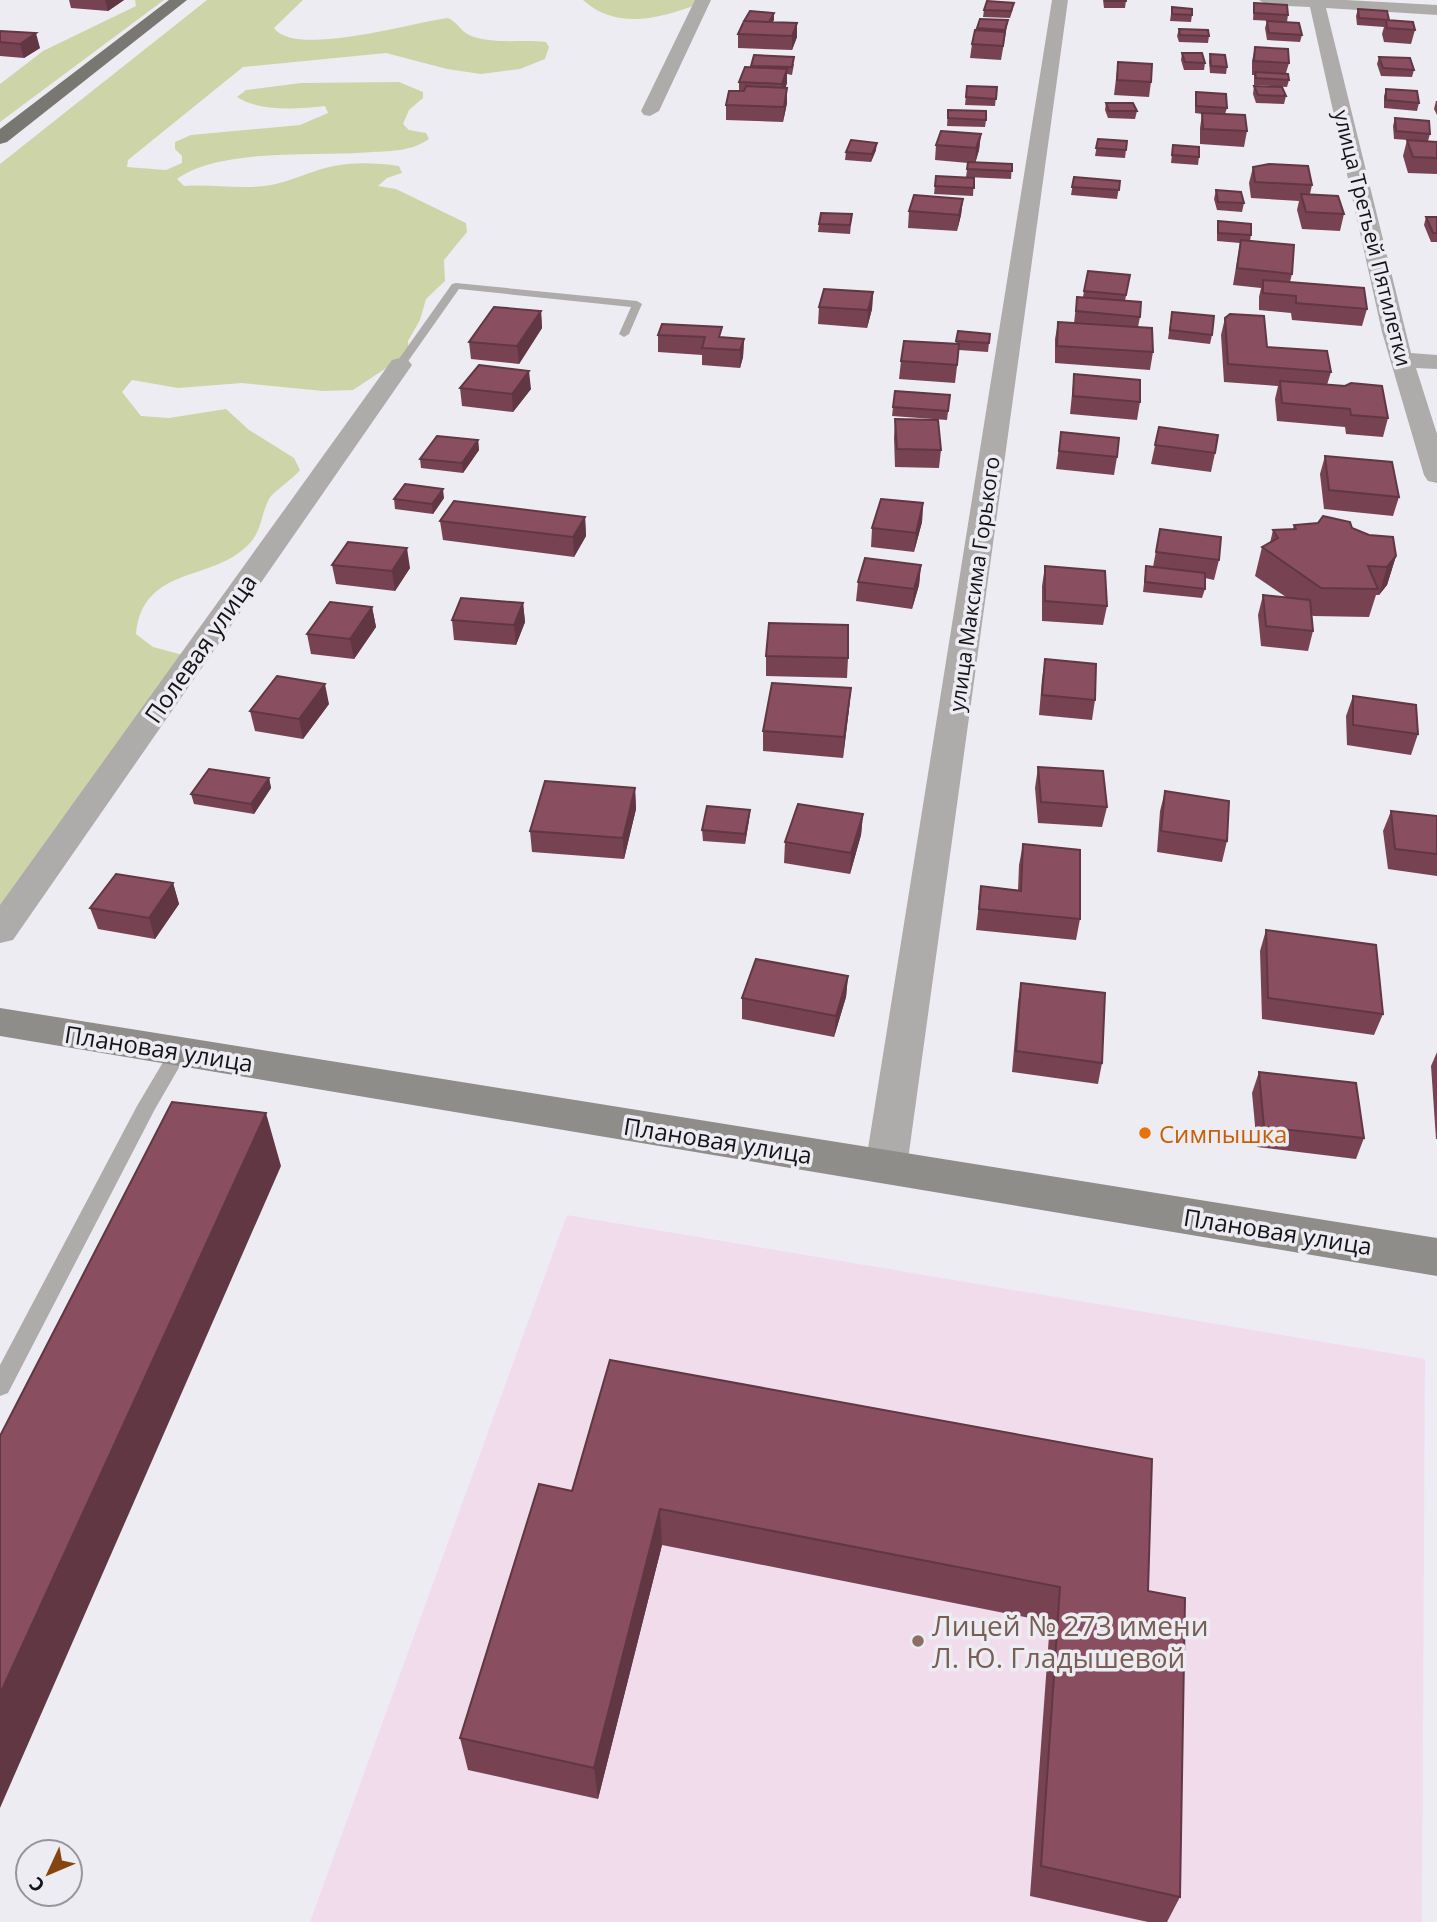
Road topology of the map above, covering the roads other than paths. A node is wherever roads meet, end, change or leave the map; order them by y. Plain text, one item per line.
1 (179, 0) edge
2 (703, 0) edge
3 (1060, 0) edge
4 (1267, 0) edge
5 (1316, 1) edge
6 (1437, 10) edge
7 (650, 111) dead end
8 (0, 138) edge
9 (624, 334) dead end
10 (1402, 360) junction
11 (1437, 362) edge
12 (400, 365) joint
13 (1437, 475) edge
14 (0, 931) edge
15 (0, 1022) edge
16 (179, 1052) junction
17 (886, 1167) junction
18 (1437, 1257) edge
19 (0, 1386) edge

1 - 8 main road
2 - 7 street
3 - 17 street, улица Максима Горького
4 - 5 street
5 - 6 street
5 - 10 street, улица Третьей Пятилетки
9 - 12 lane
10 - 11 street
10 - 13 street, улица Третьей Пятилетки
12 - 14 street, Полевая улица
15 - 16 street, Плановая улица
16 - 17 street, Плановая улица
16 - 19 lane
17 - 18 street, Плановая улица

